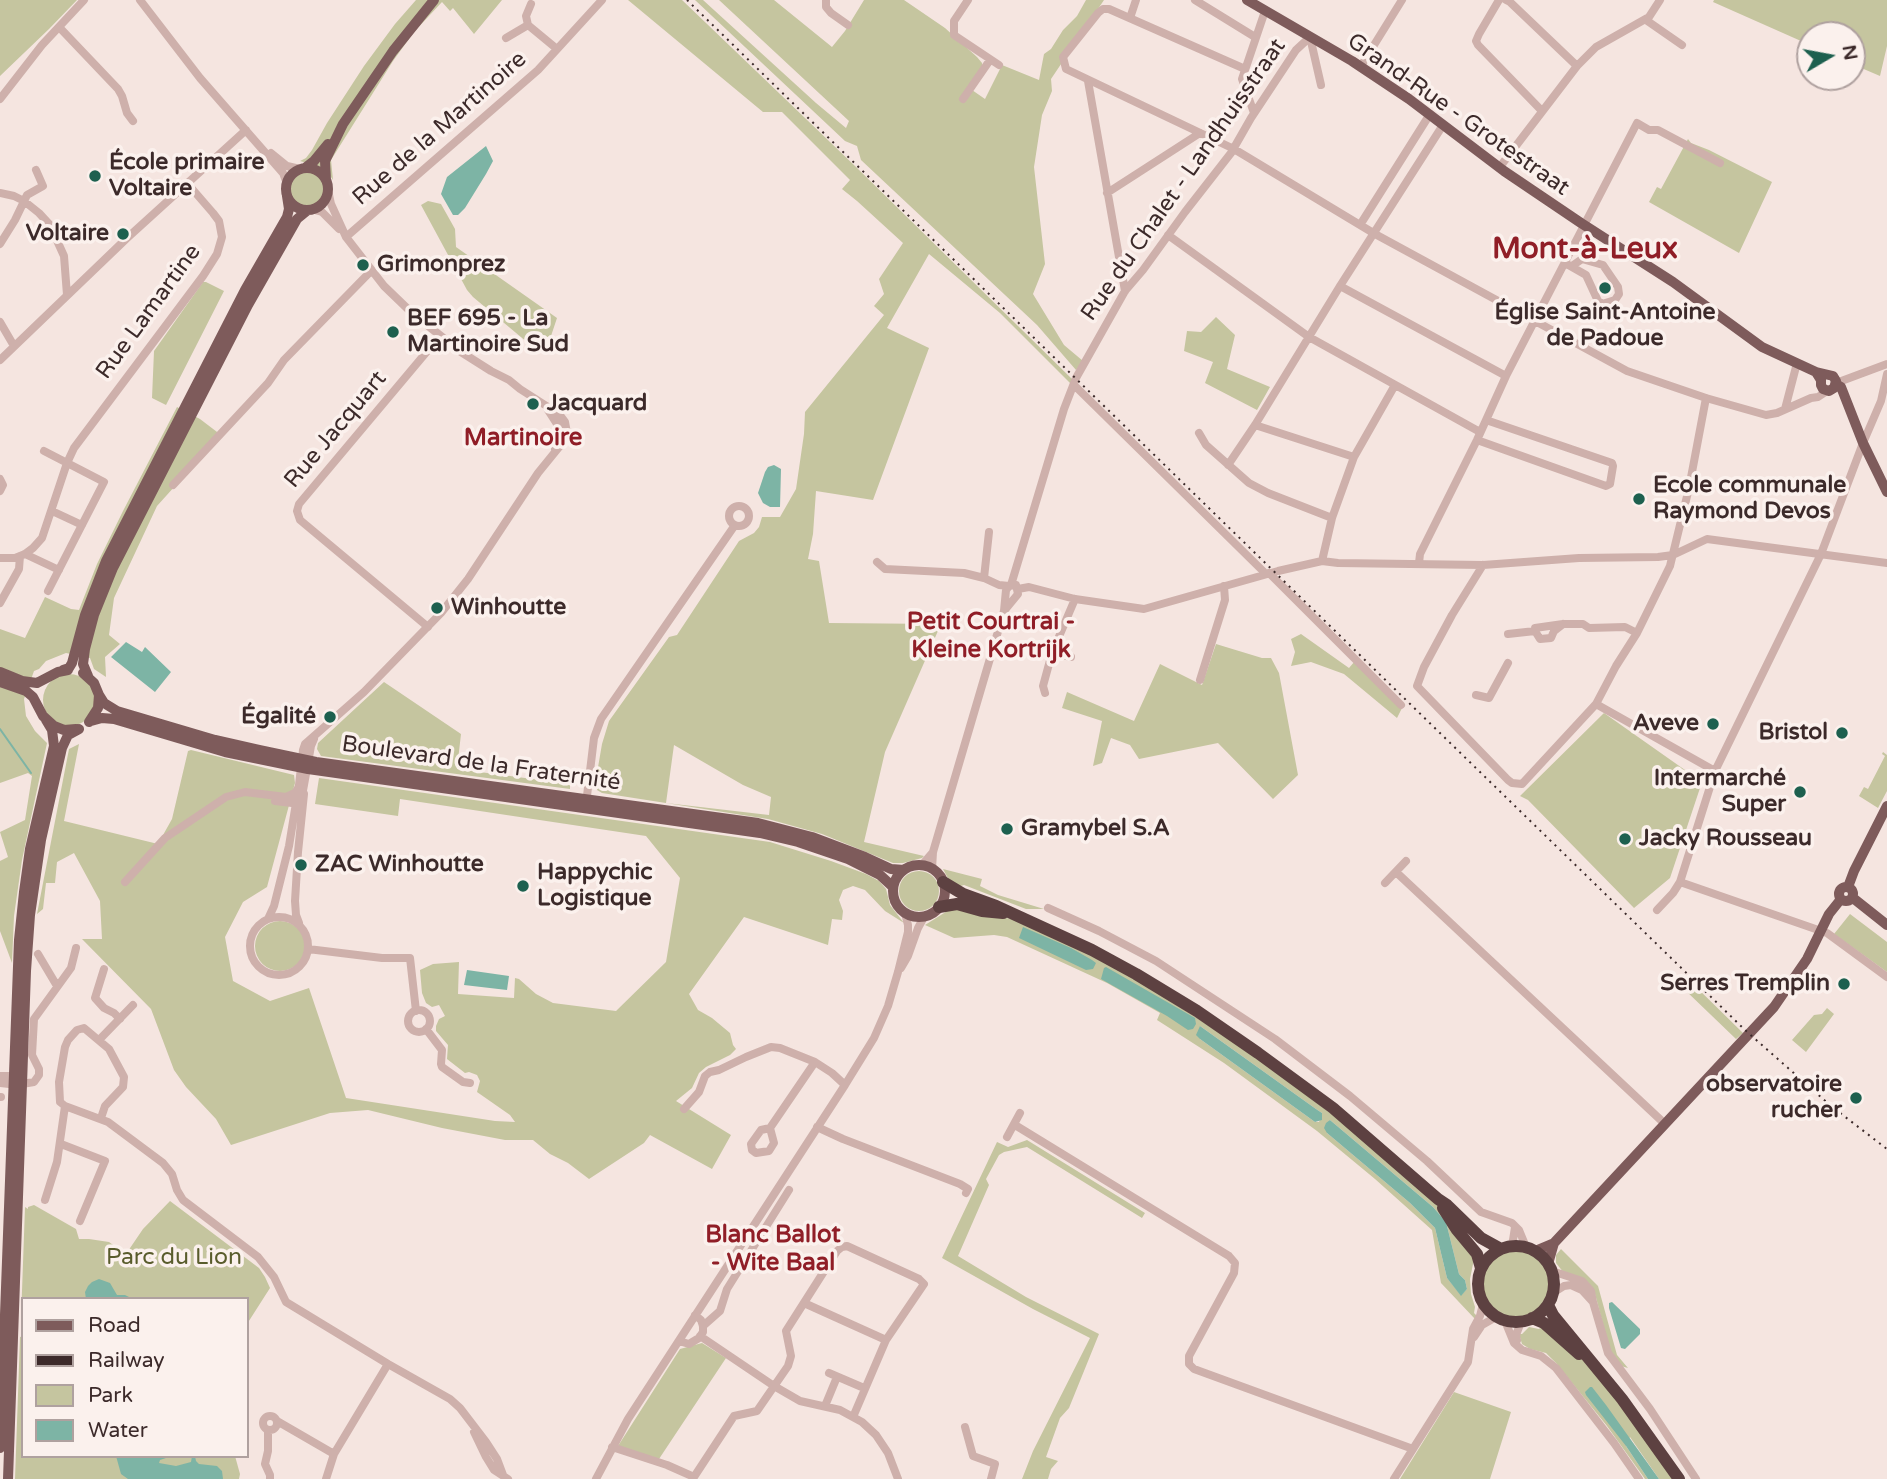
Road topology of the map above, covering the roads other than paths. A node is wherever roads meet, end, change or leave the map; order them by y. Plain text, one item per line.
1 (84, 0) edge
2 (140, 0) edge
3 (434, 0) edge
4 (602, 0) edge
5 (826, 0) edge
6 (968, 0) edge
7 (1136, 0) edge
8 (1195, 0) edge
9 (1247, 0) edge
10 (1402, 0) edge
11 (1499, 0) edge
12 (1506, 0) edge
13 (1660, 0) edge
14 (531, 4) dead end
15 (1265, 11) junction
16 (1130, 18) junction
17 (1646, 20) junction
18 (848, 24) dead end
19 (528, 25) junction
20 (59, 27) junction
21 (1255, 37) junction
22 (1310, 37) junction
23 (506, 38) dead end
24 (1682, 45) dead end
25 (557, 49) junction
26 (990, 60) junction
27 (999, 65) dead end
28 (1361, 66) junction
29 (1577, 66) junction
30 (1245, 69) junction
31 (1088, 81) junction
32 (1321, 85) dead end
33 (0, 99) edge
34 (963, 99) dead end
35 (1542, 111) junction
36 (1254, 113) junction
37 (1430, 114) junction
38 (133, 121) dead end
39 (343, 124) junction
40 (1443, 125) junction
41 (246, 130) junction
42 (1200, 133) junction
43 (1234, 149) junction
44 (1720, 163) dead end
45 (303, 168) junction
46 (1499, 168) junction
47 (36, 170) dead end
48 (187, 183) junction
49 (287, 184) junction
50 (327, 185) junction
51 (0, 193) edge
52 (1107, 193) junction
53 (287, 196) junction
54 (24, 201) junction
55 (310, 209) junction
56 (1360, 225) junction
57 (1584, 225) junction
58 (1375, 234) junction
59 (1168, 235) junction
60 (346, 237) junction
61 (0, 244) edge
62 (1598, 264) junction
63 (1569, 265) junction
64 (371, 271) junction
65 (1582, 272) junction
66 (1340, 286) junction
67 (1125, 291) junction
68 (68, 295) junction
69 (1535, 321) junction
70 (0, 322) edge
71 (440, 336) junction
72 (1309, 338) junction
73 (14, 346) junction
74 (0, 360) edge
75 (1797, 363) junction
76 (1887, 364) edge
77 (1887, 374) edge
78 (1506, 376) junction
79 (1828, 382) junction
80 (1074, 385) junction
81 (1395, 386) junction
82 (1706, 398) junction
83 (1785, 409) junction
84 (1486, 420) junction
85 (1255, 425) junction
86 (1199, 433) dead end
87 (1479, 436) junction
88 (1863, 443) junction
89 (44, 451) dead end
90 (1354, 457) junction
91 (67, 463) junction
92 (1228, 465) junction
93 (0, 479) edge
94 (173, 485) dead end
95 (0, 491) edge
96 (1887, 492) edge
97 (52, 511) junction
98 (1332, 518) junction
99 (735, 525) dead end
100 (82, 526) junction
101 (989, 532) dead end
102 (1821, 554) junction
103 (22, 555) junction
104 (1673, 555) junction
105 (0, 558) edge
106 (1322, 561) junction
107 (877, 562) dead end
108 (1419, 563) junction
109 (1887, 564) edge
110 (1483, 565) junction
111 (59, 570) junction
112 (1267, 574) junction
113 (984, 578) junction
114 (1224, 586) junction
115 (1011, 590) junction
116 (48, 591) dead end
117 (1075, 599) junction
118 (0, 603) edge
119 (428, 627) junction
120 (1637, 633) junction
121 (1508, 634) dead end
122 (1052, 653) junction
123 (1071, 657) dead end
124 (1508, 663) dead end
125 (63, 670) junction
126 (0, 672) edge
127 (88, 676) junction
128 (47, 679) junction
129 (1200, 680) dead end
130 (0, 682) edge
131 (1045, 693) dead end
132 (99, 695) junction
133 (1476, 695) dead end
134 (1401, 705) dead end
135 (1596, 705) junction
136 (39, 706) junction
137 (46, 720) junction
138 (91, 720) junction
139 (79, 729) junction
140 (305, 764) junction
141 (1715, 772) junction
142 (302, 788) junction
143 (296, 802) junction
144 (586, 803) junction
145 (1887, 806) edge
146 (208, 809) junction
147 (933, 852) junction
148 (864, 861) junction
149 (1406, 861) dead end
150 (921, 866) junction
151 (932, 869) junction
152 (904, 870) junction
153 (1396, 872) junction
154 (125, 882) dead end
155 (943, 882) junction
156 (1680, 882) junction
157 (1385, 883) dead end
158 (894, 887) junction
159 (1848, 887) junction
160 (1853, 898) junction
161 (1841, 899) junction
162 (939, 907) junction
163 (1048, 908) dead end
164 (1657, 910) dead end
165 (905, 913) junction
166 (1010, 913) junction
167 (924, 916) junction
168 (268, 919) junction
169 (1887, 925) edge
170 (300, 926) junction
171 (1820, 931) junction
172 (76, 948) dead end
173 (308, 949) junction
174 (38, 954) dead end
175 (104, 970) dead end
176 (898, 972) junction
177 (1887, 977) edge
178 (57, 986) junction
179 (133, 1005) dead end
180 (416, 1011) junction
181 (439, 1011) dead end
182 (429, 1017) junction
183 (120, 1018) junction
184 (426, 1030) junction
185 (100, 1039) junction
186 (815, 1062) junction
187 (0, 1076) edge
188 (19, 1081) junction
189 (0, 1083) edge
190 (470, 1083) dead end
191 (845, 1084) junction
192 (65, 1106) junction
193 (684, 1109) dead end
194 (1020, 1113) dead end
195 (101, 1118) junction
196 (1665, 1124) junction
197 (1015, 1125) junction
198 (817, 1127) junction
199 (770, 1128) dead end
200 (1007, 1137) dead end
201 (61, 1144) junction
202 (789, 1190) dead end
203 (966, 1193) dead end
204 (1437, 1199) junction
205 (45, 1200) dead end
206 (80, 1221) dead end
207 (1515, 1227) junction
208 (1554, 1243) junction
209 (1506, 1247) junction
210 (1530, 1249) junction
211 (1481, 1268) junction
212 (1550, 1268) junction
213 (3, 1289) edge
214 (1551, 1299) junction
215 (1592, 1302) junction
216 (804, 1303) junction
217 (1483, 1304) junction
218 (3, 1309) edge
219 (695, 1315) junction
220 (1501, 1319) junction
221 (1527, 1320) junction
222 (703, 1326) junction
223 (700, 1336) junction
224 (886, 1340) junction
225 (1472, 1340) junction
226 (679, 1341) junction
227 (1518, 1346) junction
228 (388, 1364) junction
229 (1595, 1364) junction
230 (774, 1386) junction
231 (864, 1388) junction
232 (825, 1406) junction
233 (853, 1416) junction
234 (965, 1427) dead end
235 (612, 1447) junction
236 (0, 1448) edge
237 (1413, 1450) junction
238 (334, 1454) junction
239 (503, 1478) edge
240 (8, 1479) edge
241 (270, 1479) edge
242 (326, 1479) edge
243 (596, 1479) edge
244 (898, 1479) edge
245 (991, 1479) edge
246 (1395, 1479) edge
247 (1639, 1479) edge
248 (1678, 1479) edge
249 (1696, 1479) edge

1 - 20 street
2 - 41 street
3 - 39 main road
4 - 25 street, Rue de la Martinoire
5 - 18 street
6 - 26 street
7 - 16 street
8 - 21 street
9 - 15 main road, Grand-Rue - Grotestraat
10 - 28 street
11 - 35 street
12 - 29 street
13 - 17 street
14 - 19 street, Rue de la Martinoire
15 - 21 street
15 - 22 main road, Grand-Rue - Grotestraat
16 - 30 street
16 - 31 street
17 - 24 street
17 - 29 street
19 - 23 street, Rue de la Martinoire
19 - 25 street, Rue de la Martinoire
20 - 33 street
20 - 38 street
21 - 30 street
22 - 28 main road, Grand-Rue - Grotestraat
22 - 32 street, Grand-Rue - Grotestraat
22 - 36 street, Rue du Chalet - Landhuisstraat
25 - 60 street, Rue de la Martinoire
26 - 27 street
26 - 34 street
28 - 37 main road, Grand-Rue - Grotestraat
29 - 35 street
30 - 36 street
31 - 42 street
31 - 52 street
35 - 46 street
36 - 43 street, Rue du Chalet - Landhuisstraat
37 - 40 main road, Grand-Rue - Grotestraat
37 - 56 street
39 - 45 main road
39 - 50 main road
40 - 46 main road, Grand-Rue - Grotestraat
40 - 58 street
41 - 45 street
41 - 48 street
41 - 49 street
42 - 43 street
42 - 52 street
43 - 56 street
43 - 59 street, Rue du Chalet - Landhuisstraat
44 - 57 street
45 - 49 main road
45 - 50 main road
46 - 57 main road, Grand-Rue - Grotestraat
47 - 54 street
48 - 68 street
48 - 91 street, Rue Lamartine
49 - 53 main road
50 - 55 main road
50 - 60 street, Rue de la Martinoire
51 - 54 street
52 - 67 street
53 - 55 main road
53 - 125 main road
54 - 61 street
54 - 68 street
55 - 60 street, Rue de la Martinoire
55 - 127 main road
56 - 58 street
57 - 63 street
57 - 75 main road, Grand-Rue - Grotestraat
58 - 66 street
58 - 69 street
59 - 67 street, Rue du Chalet - Landhuisstraat
59 - 72 street
60 - 64 street, Rue de la Martinoire
62 - 63 street
62 - 65 street
62 - 65 street
63 - 65 street
63 - 69 street
64 - 71 street, Rue de la Martinoire
64 - 94 street
66 - 72 street
66 - 78 street
67 - 80 street, Rue du Chalet - Landhuisstraat
68 - 73 street
69 - 78 street
69 - 82 street
70 - 73 street
71 - 119 street, Rue de la Martinoire
71 - 119 street, Rue Jacquart
72 - 81 street
72 - 85 street
73 - 74 street
75 - 79 main road, Grand-Rue - Grotestraat
75 - 83 street
76 - 79 street
77 - 88 street
78 - 84 street
79 - 83 street
79 - 88 main road, Grand-Rue - Grotestraat
80 - 112 street
80 - 115 street, Rue du Chalet - Landhuisstraat
81 - 87 street
81 - 90 street
82 - 83 street
82 - 104 street
84 - 87 street
84 - 87 street
85 - 90 street
85 - 92 street
86 - 92 street
87 - 108 street
88 - 96 main road
88 - 102 street
89 - 91 street
90 - 98 street
91 - 97 street, Rue Lamartine
91 - 100 street
92 - 98 street
93 - 95 street
97 - 100 street
97 - 103 street, Rue Lamartine
98 - 106 street
99 - 144 street
100 - 111 street
101 - 113 street
102 - 104 street
102 - 109 street
102 - 141 street
103 - 105 street
103 - 111 street
103 - 118 street, Rue Lamartine
104 - 110 street
104 - 120 street
106 - 108 street
106 - 112 street
107 - 113 street
108 - 110 street
110 - 135 street
111 - 116 street
112 - 114 street
112 - 134 street
113 - 115 street
114 - 117 street
114 - 129 street
115 - 117 street
115 - 147 street, Rue du Chalet - Landhuisstraat
117 - 122 street
119 - 140 street, Rue de la Martinoire
120 - 121 street
120 - 135 street
122 - 123 street
122 - 131 street
124 - 133 street
125 - 127 main road
125 - 128 main road
126 - 128 main road
127 - 132 main road
128 - 136 main road
130 - 136 main road
132 - 138 main road
132 - 140 main road, Boulevard de la Fraternité
135 - 141 street
136 - 137 main road
137 - 139 main road
137 - 188 main road
138 - 139 main road
138 - 140 main road, Boulevard de la Fraternité
139 - 188 main road
140 - 142 street, Rue de la Martinoire
140 - 144 main road, Boulevard de la Fraternité
141 - 156 street
142 - 143 street
142 - 146 street
142 - 170 street
143 - 146 street
143 - 168 street
144 - 148 main road, Boulevard de la Fraternité
145 - 159 main road
146 - 154 street
147 - 150 street
147 - 151 street
148 - 152 main road
148 - 158 main road
149 - 153 street
150 - 151 main road
150 - 152 main road
151 - 155 main road
152 - 158 main road
153 - 157 street
153 - 196 street
155 - 162 main road
155 - 166 highway
156 - 164 street
156 - 171 street
158 - 165 main road
159 - 160 main road
159 - 161 main road
160 - 161 main road
160 - 169 main road
161 - 171 main road
162 - 166 highway
162 - 167 main road
163 - 207 street
165 - 167 main road
165 - 176 street
166 - 204 highway
167 - 176 street
168 - 170 street
168 - 173 street
170 - 173 street
171 - 177 street
171 - 196 main road
172 - 178 street
173 - 180 street
174 - 178 street
175 - 183 street
176 - 191 street
178 - 188 street
179 - 183 street
180 - 182 street
180 - 184 street
181 - 182 street
182 - 184 street
183 - 185 street
184 - 190 street
185 - 192 street
185 - 195 street
186 - 191 street
186 - 193 street
186 - 199 street
187 - 188 street
188 - 189 street
188 - 213 main road
188 - 240 main road
191 - 198 street
192 - 195 street
192 - 201 street
194 - 197 street
195 - 228 street
196 - 208 main road
197 - 200 street
197 - 237 street
198 - 203 street
198 - 219 street
201 - 205 street
201 - 206 street
202 - 222 street
204 - 209 highway
204 - 211 highway
207 - 209 street
207 - 210 street
208 - 210 main road
208 - 212 main road
209 - 210 highway
209 - 211 highway
210 - 212 highway
211 - 217 highway
212 - 214 highway
212 - 215 street
213 - 218 main road
214 - 215 street
214 - 221 highway
214 - 229 highway
215 - 249 street
216 - 224 street
216 - 224 street
216 - 230 street
217 - 220 highway
217 - 225 street
218 - 236 main road
219 - 222 street
219 - 226 street
220 - 221 highway
220 - 225 street
220 - 227 street
221 - 227 street
221 - 229 highway
222 - 223 street
223 - 226 street
223 - 230 street
224 - 231 street
225 - 237 street
226 - 235 street
227 - 247 street
228 - 238 street
228 - 239 street
229 - 248 highway
230 - 232 street
230 - 235 street
231 - 232 street
231 - 233 street
232 - 233 street
233 - 244 street
234 - 245 street
235 - 243 street
237 - 246 street
238 - 241 street
238 - 242 street

